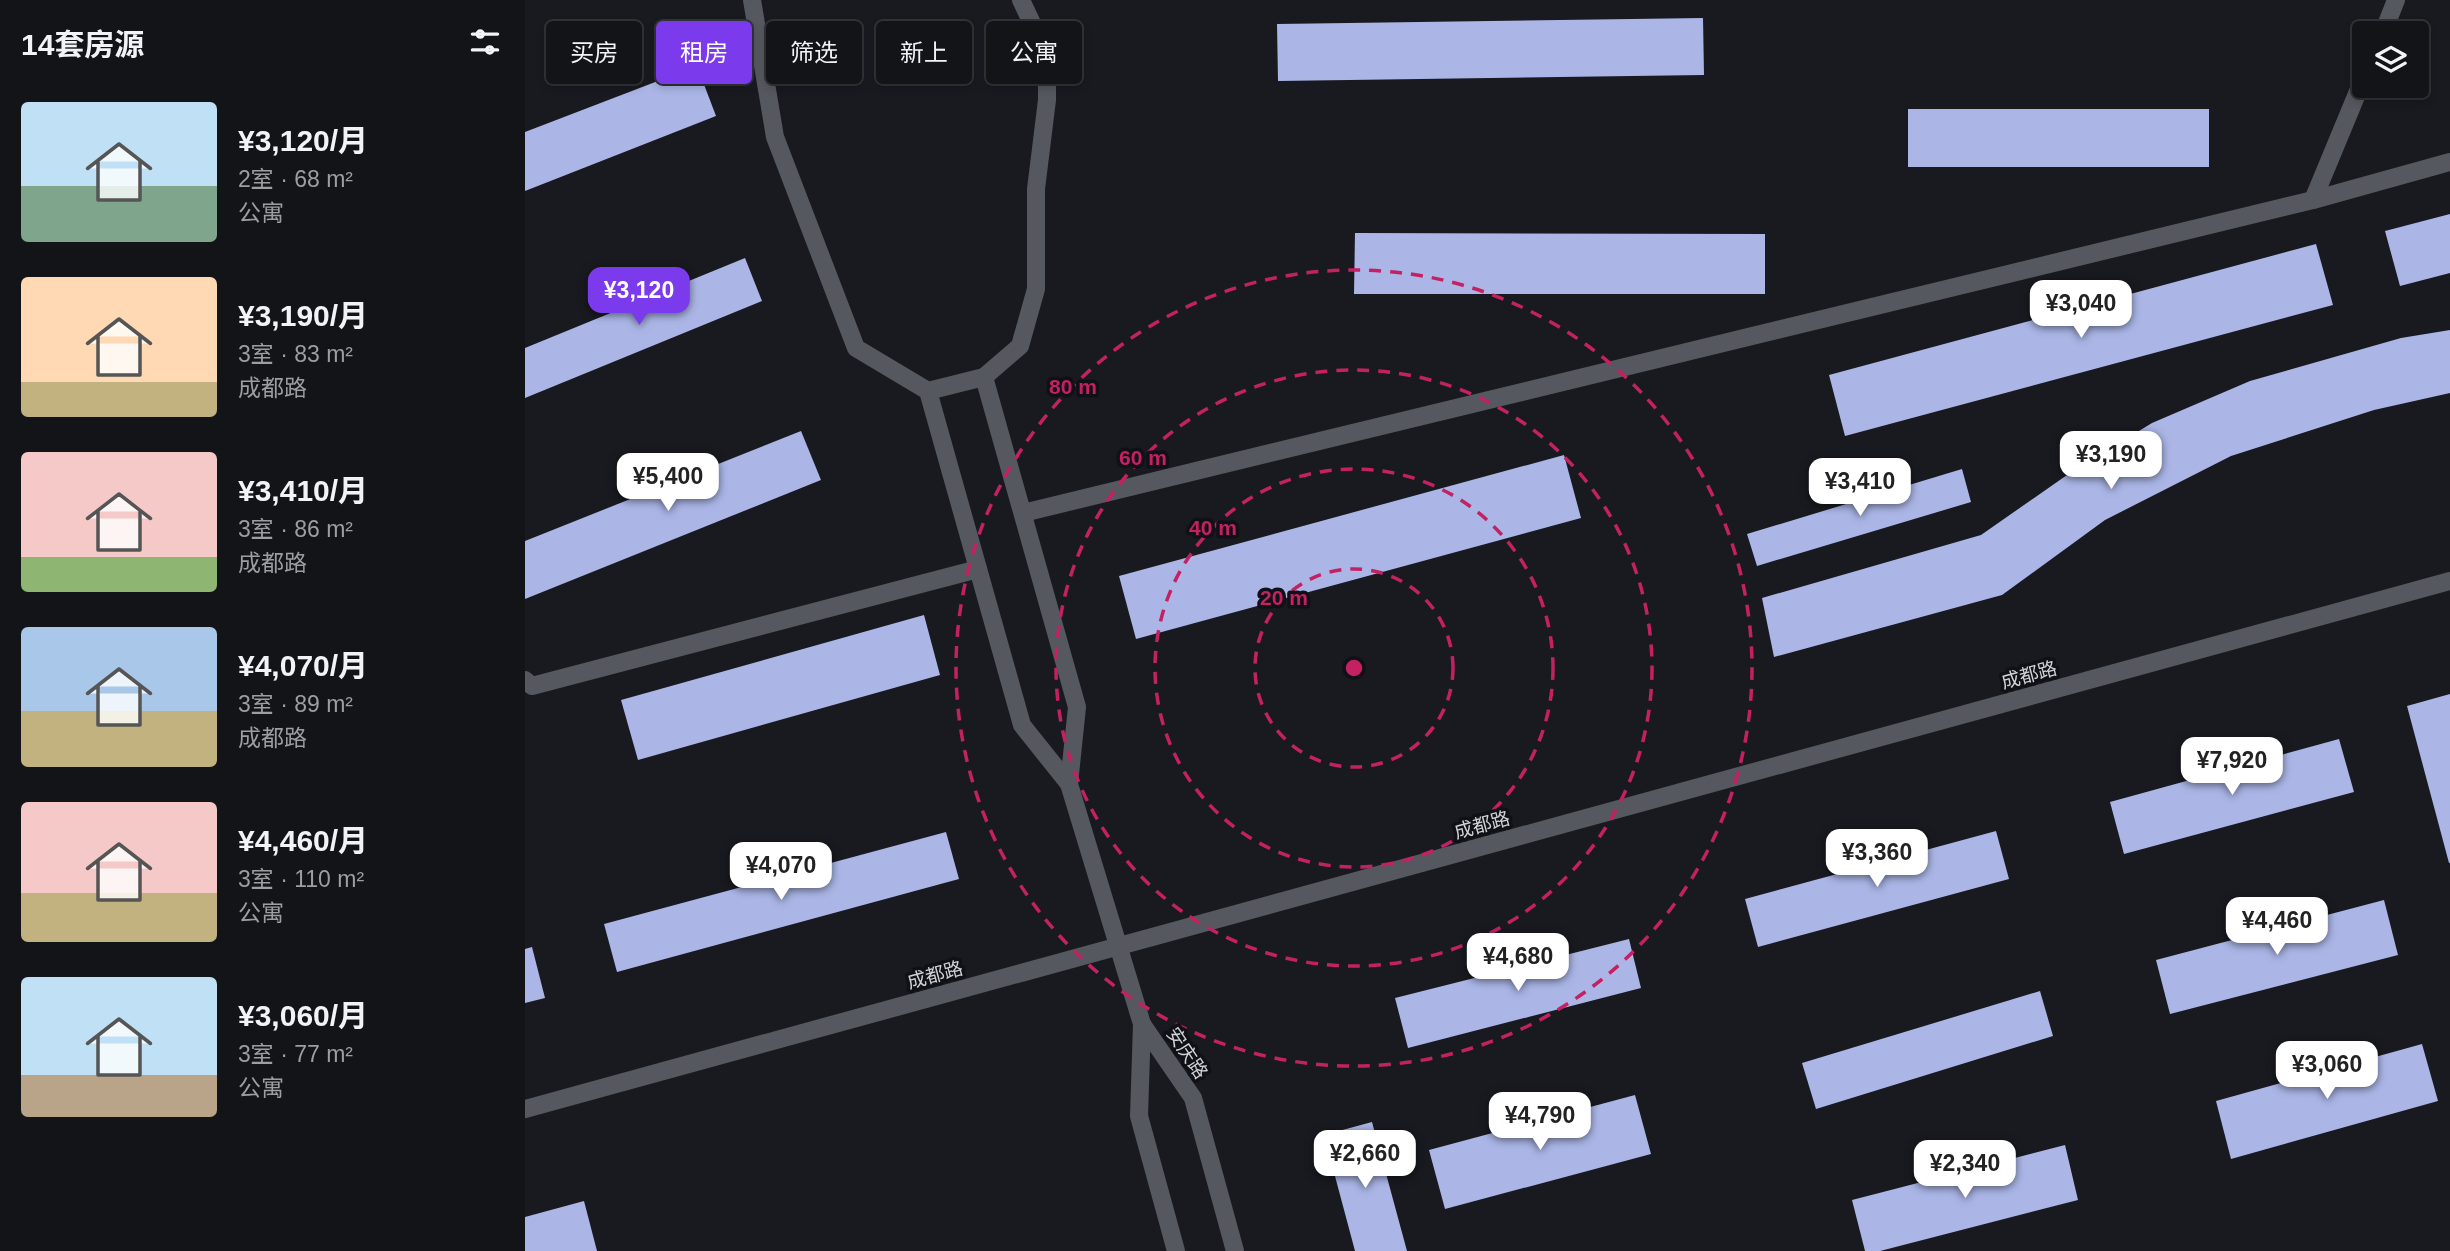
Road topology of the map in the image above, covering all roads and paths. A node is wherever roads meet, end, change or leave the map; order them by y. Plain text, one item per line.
1 (752, 0) edge
2 (1021, 0) edge
3 (2396, 0) edge
4 (2388, 21) edge
5 (2355, 98) edge
6 (2450, 162) edge
7 (2313, 200) junction
8 (984, 377) junction
9 (928, 391) junction
10 (1023, 513) junction
11 (978, 569) junction
12 (2450, 581) edge
13 (525, 680) edge
14 (1069, 784) junction
15 (1118, 946) junction
16 (1142, 1024) junction
17 (525, 1109) edge
18 (1176, 1251) edge
19 (1235, 1251) edge

1 - 9 street
2 - 8 street
3 - 4 street
5 - 7 street
6 - 7 street
7 - 10 street
8 - 9 street
8 - 10 street
9 - 11 street
10 - 14 street
11 - 13 street
11 - 14 street
12 - 15 street, 成都路
14 - 15 street
15 - 16 street
15 - 17 street, 成都路
16 - 18 street, 安庆路
16 - 19 street, 安庆路

